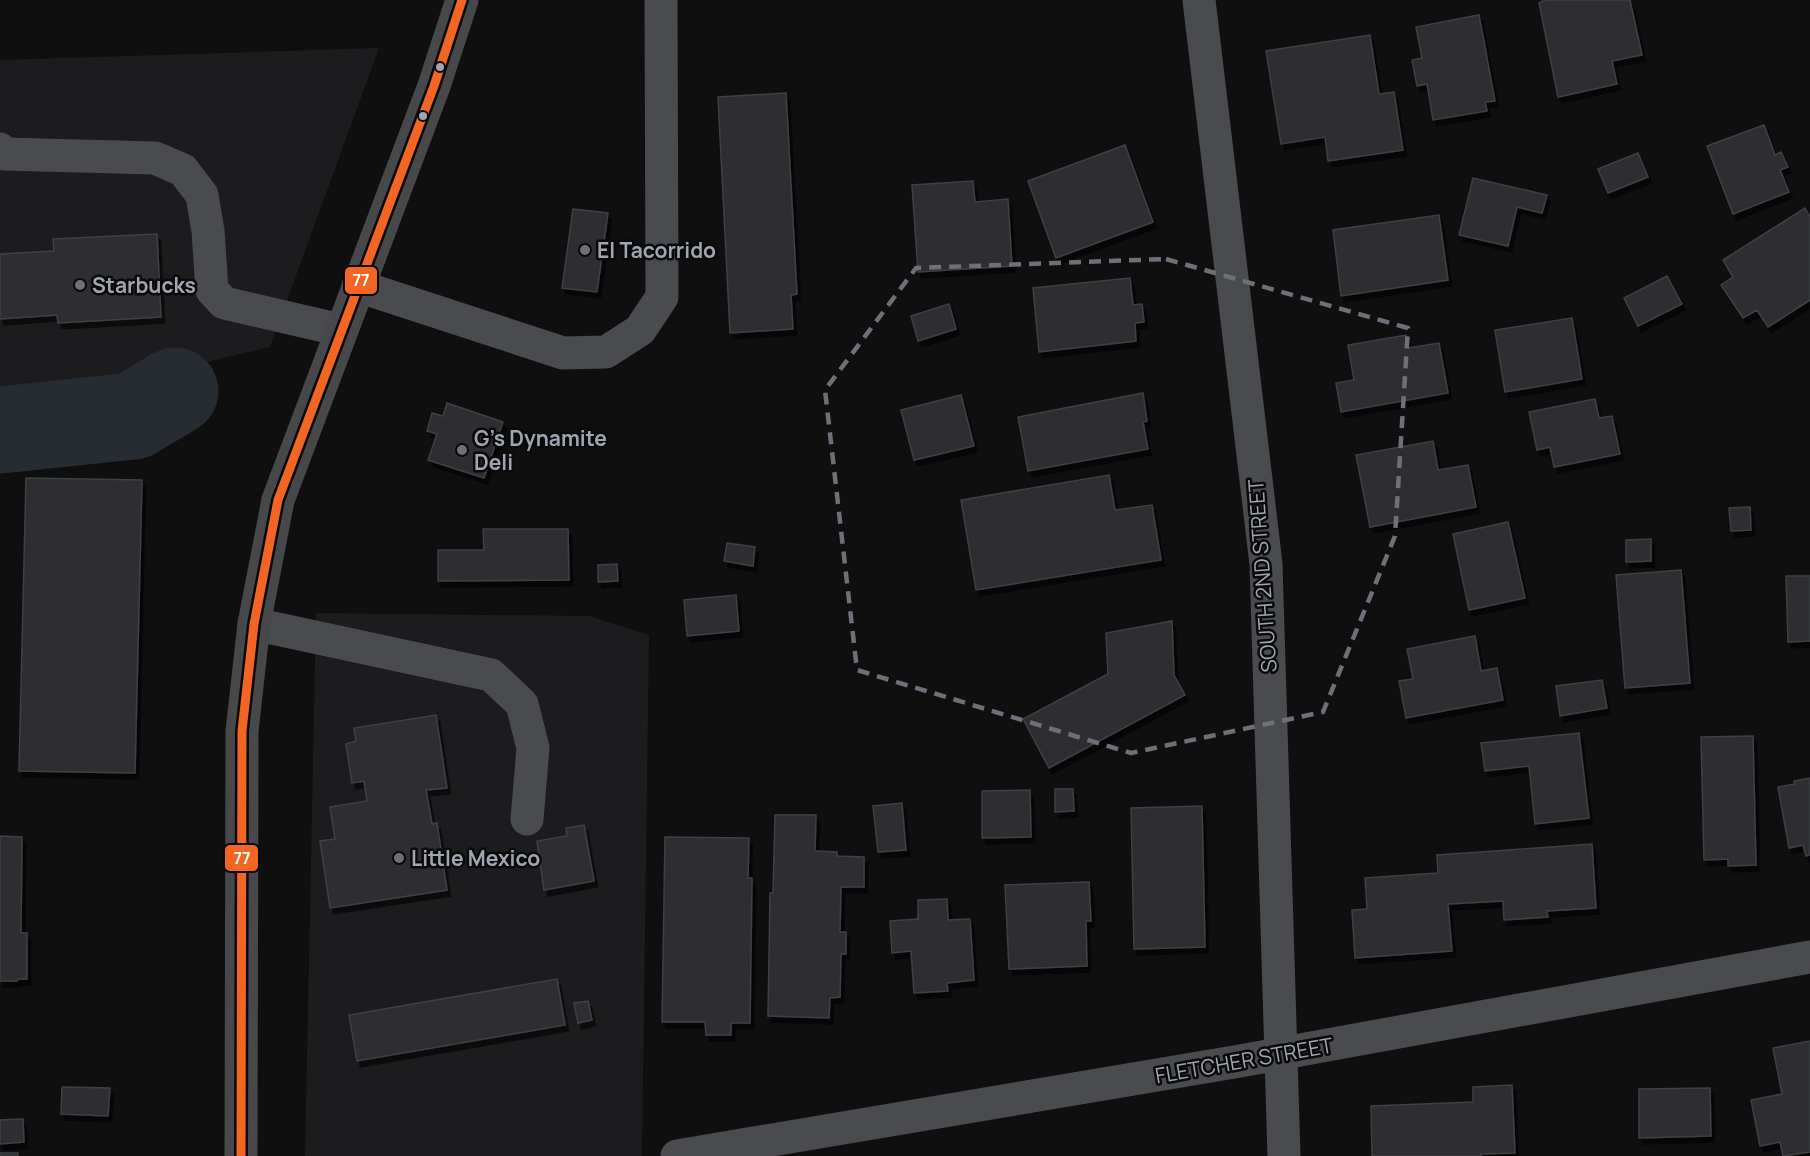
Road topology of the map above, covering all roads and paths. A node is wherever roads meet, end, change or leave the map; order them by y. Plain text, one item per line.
1 (462, 0) edge
2 (661, 0) edge
3 (1200, 0) edge
4 (0, 149) edge
5 (358, 286) junction
6 (341, 330) junction
7 (254, 624) junction
8 (527, 819) dead end
9 (1810, 957) edge
10 (1282, 1054) junction
11 (241, 1156) edge
12 (677, 1156) edge
13 (1284, 1156) edge

1 - 5 main road
2 - 5 street
3 - 10 street, SOUTH 2ND STREET
4 - 6 street
5 - 6 main road
6 - 7 main road
7 - 8 street
7 - 11 main road
9 - 10 street, FLETCHER STREET
10 - 12 street, FLETCHER STREET
10 - 13 street, SOUTH 2ND STREET

